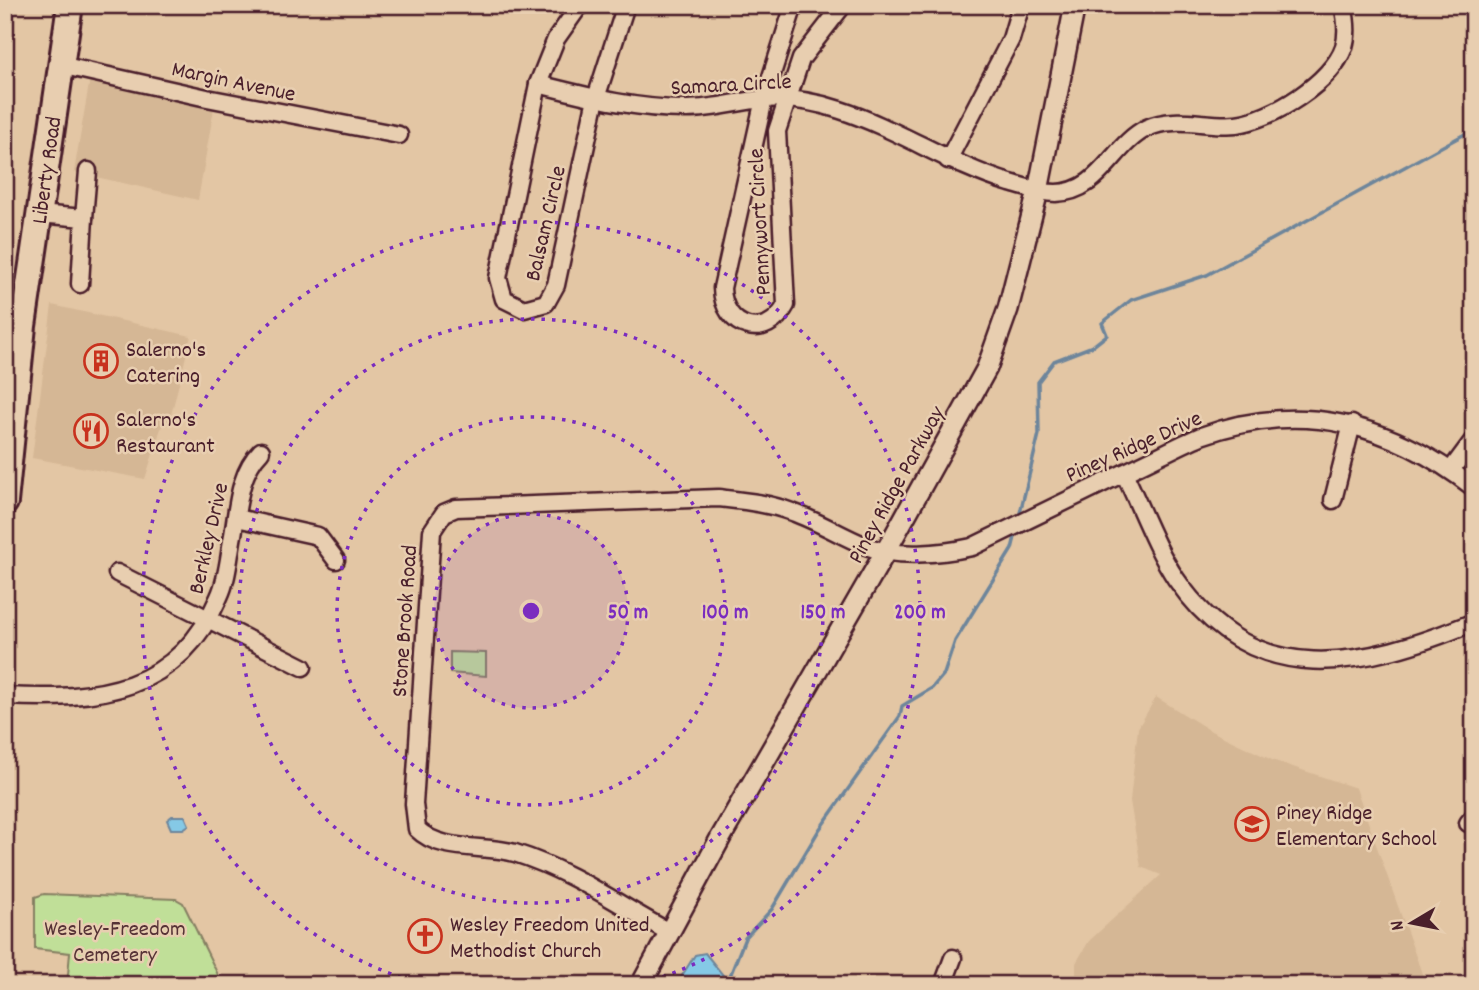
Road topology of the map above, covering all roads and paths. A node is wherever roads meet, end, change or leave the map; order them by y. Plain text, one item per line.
1 (70, 5) edge
2 (580, 5) edge
3 (626, 5) edge
4 (794, 5) edge
5 (843, 5) edge
6 (1021, 5) edge
7 (1075, 5) edge
8 (1343, 5) edge
9 (60, 65) junction
10 (538, 85) junction
11 (596, 98) junction
12 (764, 99) junction
13 (787, 99) junction
14 (399, 135) dead end
15 (948, 160) junction
16 (88, 172) dead end
17 (1038, 191) junction
18 (38, 214) junction
19 (84, 218) junction
20 (80, 284) dead end
21 (1352, 424) junction
22 (1474, 439) edge
23 (261, 451) dead end
24 (1451, 470) junction
25 (1124, 473) junction
26 (1474, 488) edge
27 (1333, 500) dead end
28 (5, 502) edge
29 (237, 519) junction
30 (887, 550) junction
31 (337, 560) dead end
32 (117, 573) dead end
33 (208, 619) junction
34 (1474, 622) edge
35 (303, 667) dead end
36 (5, 696) edge
37 (669, 932) junction
38 (953, 958) dead end
39 (641, 985) edge
40 (943, 985) edge

1 - 9 main road, Liberty Road
2 - 10 street, Balsam Circle
3 - 11 street, Balsam Circle
4 - 12 street
5 - 13 street
6 - 15 street
7 - 17 street, Piney Ridge Parkway
8 - 17 street, Samara Circle
9 - 14 street, Margin Avenue
9 - 18 main road, Liberty Road
10 - 11 street, Samara Circle
10 - 11 street, Balsam Circle
11 - 12 street, Samara Circle
12 - 13 street, Samara Circle
12 - 13 street, Pennywort Circle
13 - 15 street, Samara Circle
15 - 17 street, Samara Circle
16 - 19 street
17 - 30 street, Piney Ridge Parkway
18 - 19 street
18 - 28 main road, Liberty Road
19 - 20 street
21 - 24 street, Piney Ridge Drive
21 - 25 street, Piney Ridge Drive
21 - 27 street
22 - 24 street
23 - 29 street, Berkley Drive
24 - 26 street, Piney Ridge Drive
25 - 30 street, Piney Ridge Drive
25 - 34 street
29 - 31 street
29 - 33 street, Berkley Drive
30 - 37 street, Piney Ridge Parkway
30 - 37 street, Stone Brook Road
32 - 33 street
33 - 35 street
33 - 36 street, Berkley Drive
37 - 39 street, Piney Ridge Parkway
38 - 40 street

